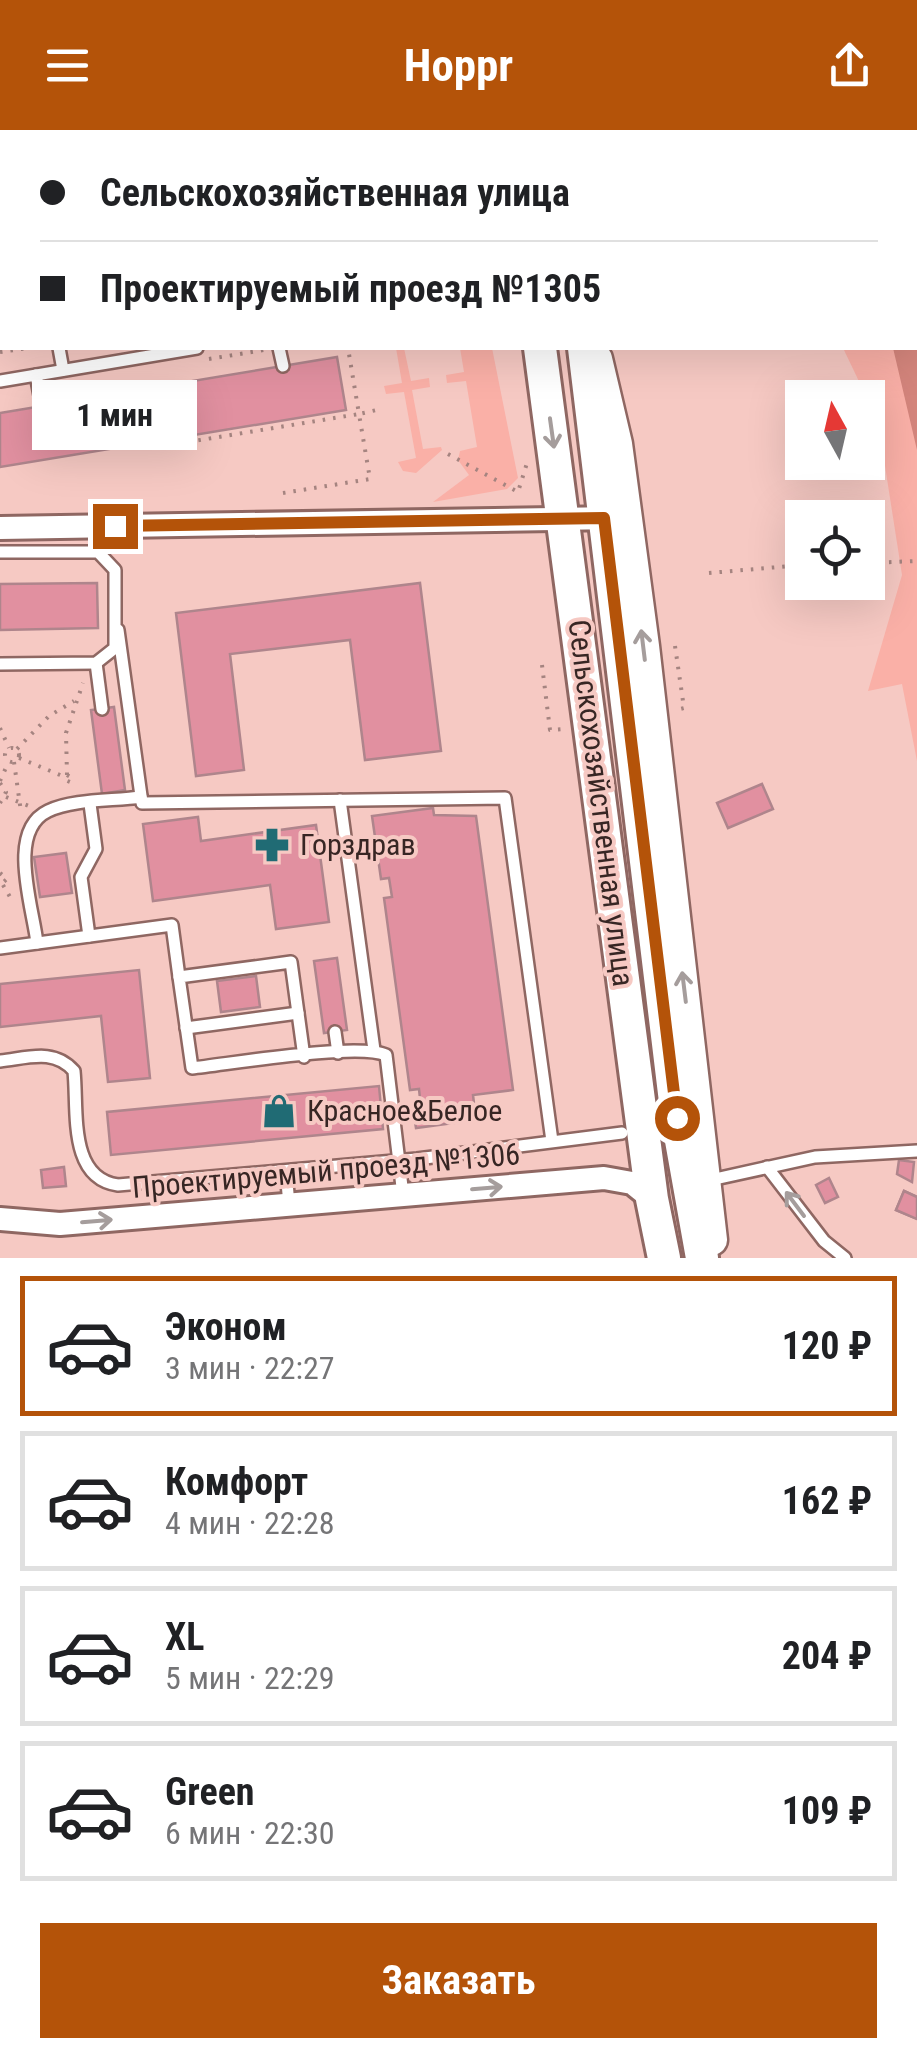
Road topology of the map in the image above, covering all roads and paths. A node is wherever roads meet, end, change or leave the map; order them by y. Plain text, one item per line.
1 (59, 350) edge
2 (186, 350) edge
3 (280, 350) edge
4 (348, 350) edge
5 (540, 350) edge
6 (584, 350) edge
7 (595, 350) edge
8 (282, 366) dead end
9 (63, 370) junction
10 (36, 375) junction
11 (0, 381) edge
12 (42, 406) dead end
13 (380, 410) dead end
14 (359, 414) junction
15 (188, 442) dead end
16 (448, 454) dead end
17 (518, 492) dead end
18 (283, 494) dead end
19 (564, 518) junction
20 (615, 518) junction
21 (0, 528) edge
22 (0, 552) edge
23 (917, 561) edge
24 (885, 562) edge
25 (785, 567) edge
26 (709, 573) dead end
27 (118, 630) junction
28 (676, 646) dead end
29 (96, 663) junction
30 (0, 664) edge
31 (542, 665) dead end
32 (100, 692) junction
33 (75, 701) junction
34 (102, 708) dead end
35 (670, 710) dead end
36 (0, 728) edge
37 (563, 729) dead end
38 (10, 748) junction
39 (17, 749) junction
40 (14, 760) junction
41 (0, 782) edge
42 (141, 797) junction
43 (6, 798) junction
44 (340, 800) junction
45 (20, 802) junction
46 (0, 803) edge
47 (90, 804) junction
48 (46, 812) junction
49 (19, 825) dead end
50 (0, 873) edge
51 (0, 885) edge
52 (89, 936) junction
53 (38, 943) junction
54 (0, 948) edge
55 (179, 977) junction
56 (298, 1013) junction
57 (186, 1028) junction
58 (335, 1032) dead end
59 (374, 1050) junction
60 (338, 1054) junction
61 (304, 1057) junction
62 (0, 1060) edge
63 (622, 1133) dead end
64 (552, 1140) junction
65 (917, 1151) edge
66 (400, 1160) junction
67 (768, 1167) junction
68 (286, 1170) junction
69 (706, 1181) junction
70 (403, 1195) junction
71 (652, 1200) junction
72 (289, 1205) junction
73 (0, 1219) edge
74 (824, 1240) junction
75 (664, 1258) edge
76 (702, 1258) edge
77 (714, 1258) edge
78 (827, 1258) edge
79 (845, 1258) edge

1 - 9 lane
2 - 9 lane
3 - 8 lane
4 - 14 path
5 -> 19 main road, Сельскохозяйственная улица
6 - 20 main road, Сельскохозяйственная улица
7 - 20 street
9 - 10 lane
10 - 11 lane
10 - 12 lane
13 - 14 path
14 - 15 path
14 - 18 path
16 - 17 path
19 - 20 street
19 - 21 street
19 - 71 main road, Сельскохозяйственная улица
69 -> 20 street
20 - 76 main road, Сельскохозяйственная улица
22 - 27 lane
23 - 24 path
25 - 26 path
27 - 29 lane
27 - 42 lane
28 - 35 path
29 - 30 lane
29 - 32 lane
29 - 33 path
31 - 37 path
32 - 33 path
32 - 34 lane
33 - 39 path
33 - 40 path
36 - 38 path
38 - 39 path
38 - 40 path
39 - 40 path
40 - 41 path
40 - 45 path
41 - 43 path
42 - 44 lane
42 - 47 lane
43 - 45 path
43 - 46 path
44 - 59 lane
44 - 64 lane
45 - 48 path
45 - 49 path
47 - 48 lane
47 - 52 lane
48 - 53 lane
50 - 51 path
52 - 53 lane
52 - 55 lane
53 - 54 lane
55 - 56 lane
55 - 57 lane
56 - 57 lane
56 - 61 lane
57 - 61 lane
58 - 60 lane
59 - 60 lane
59 - 66 lane
60 - 61 lane
62 - 68 lane
63 - 64 lane
64 - 66 lane
65 - 67 lane
66 - 68 lane
66 - 70 lane
67 - 69 lane
74 -> 67 lane
68 - 72 lane
69 - 77 street
70 -> 71 street, Проектируемый проезд №1306
70 - 72 street, Проектируемый проезд №1306
71 - 75 main road, Сельскохозяйственная улица
73 -> 72 street, Проектируемый проезд №1306
74 - 78 lane
74 - 79 lane

